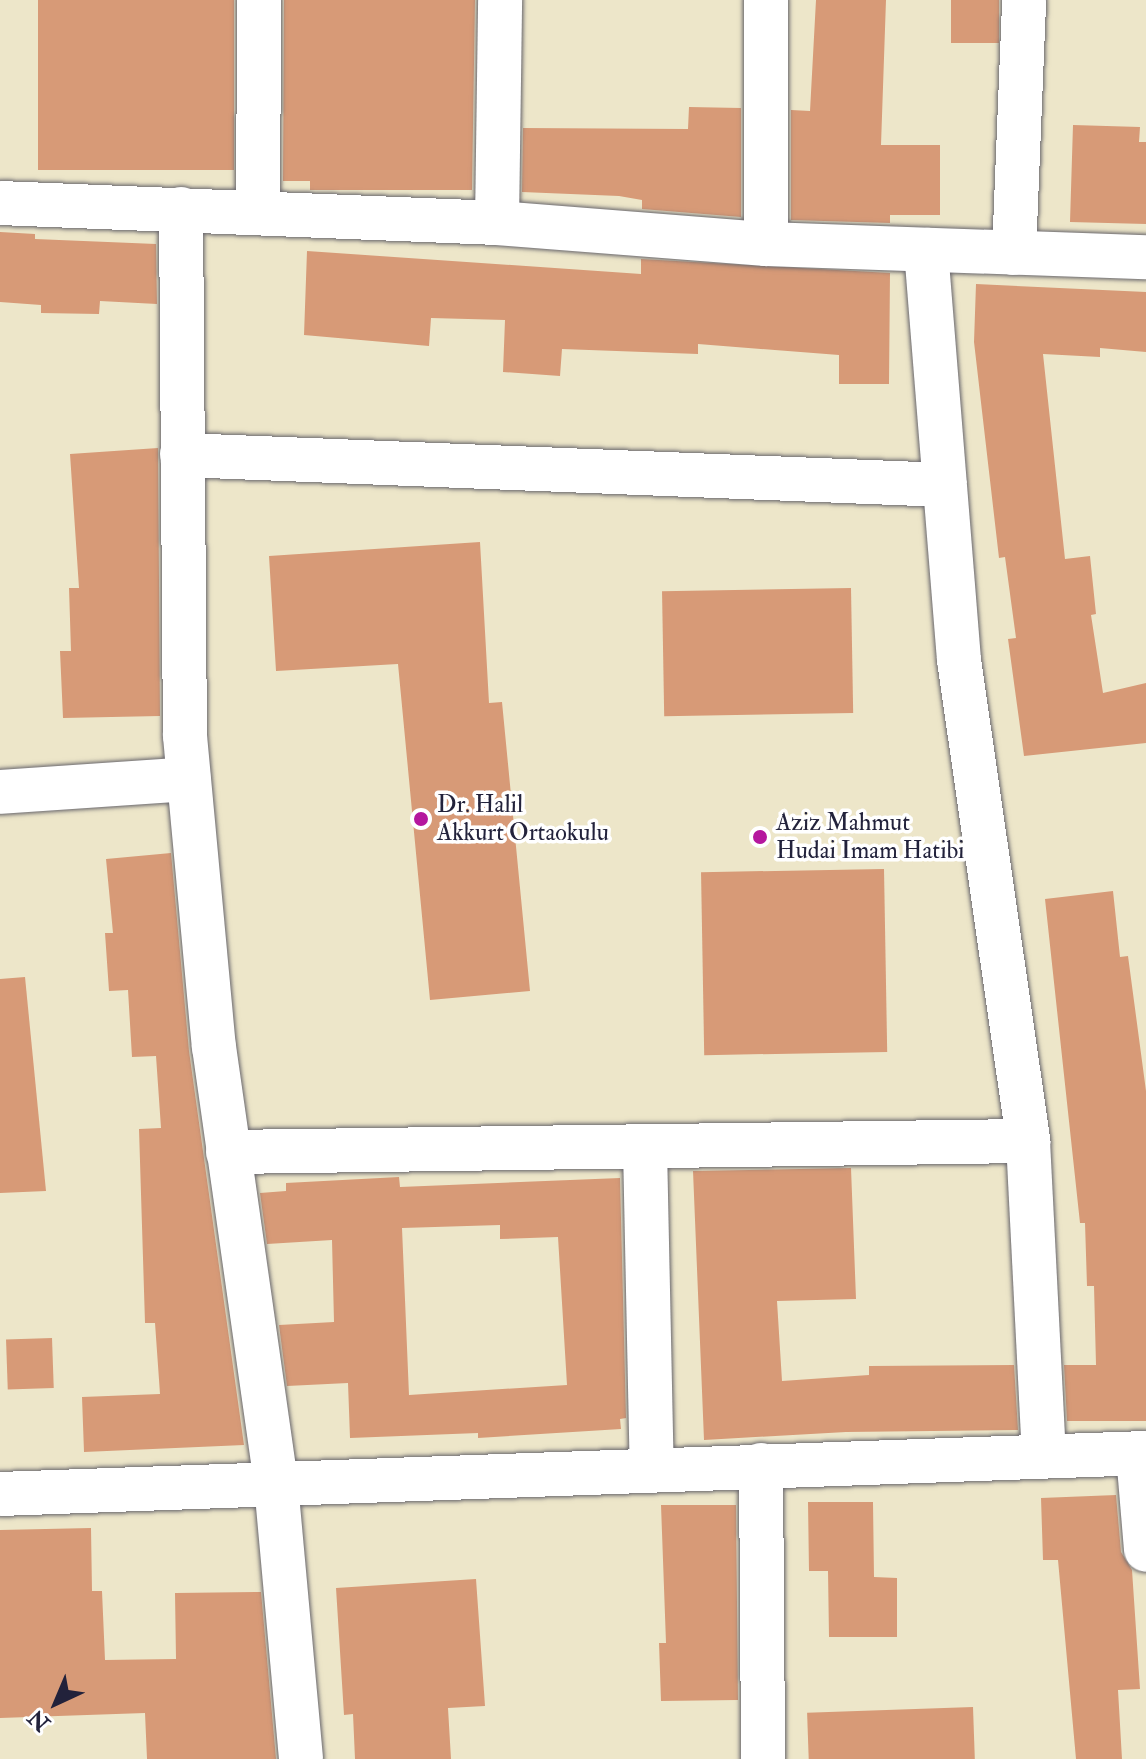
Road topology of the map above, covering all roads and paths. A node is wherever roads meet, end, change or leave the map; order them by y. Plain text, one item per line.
1 (259, 0) edge
2 (500, 0) edge
3 (766, 0) edge
4 (1024, 0) edge
5 (0, 203) edge
6 (181, 209) junction
7 (258, 213) junction
8 (497, 223) junction
9 (766, 244) junction
10 (926, 250) junction
11 (1014, 253) junction
12 (1146, 257) edge
13 (182, 455) junction
14 (944, 485) junction
15 (189, 779) junction
16 (0, 792) edge
17 (1028, 1141) junction
18 (645, 1147) junction
19 (228, 1152) junction
20 (1142, 1453) edge
21 (1044, 1456) junction
22 (761, 1465) junction
23 (652, 1469) junction
24 (276, 1484) junction
25 (0, 1494) edge
26 (1146, 1550) edge
27 (301, 1759) edge
28 (763, 1759) edge

1 - 7 street
2 - 8 street
3 - 9 street
4 - 11 street
5 - 6 street
6 - 7 street
6 - 13 street
7 - 8 street
8 - 9 street
9 - 10 street
10 - 11 street
10 - 14 street
11 - 12 street
13 - 14 street
13 - 15 street
14 - 17 street
15 - 16 street
15 - 19 street
17 - 18 street
17 - 21 street
18 - 19 street
18 - 23 street
19 - 24 street
20 - 21 street
20 - 26 street
21 - 22 street
22 - 23 street
22 - 28 street
23 - 24 street
24 - 25 street
24 - 27 street

